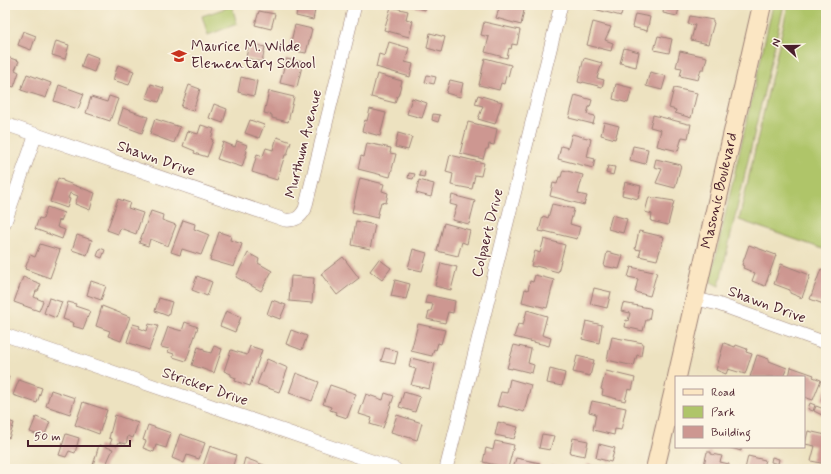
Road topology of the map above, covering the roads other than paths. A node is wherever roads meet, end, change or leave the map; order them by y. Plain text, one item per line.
1 (356, 5) edge
2 (561, 5) edge
3 (762, 5) edge
4 (5, 124) edge
5 (36, 134) junction
6 (297, 219) joint
7 (5, 222) edge
8 (696, 299) junction
9 (5, 335) edge
10 (826, 343) edge
11 (677, 376) edge
12 (675, 385) edge
13 (395, 469) edge
14 (446, 469) edge
15 (655, 469) edge

1 - 6 street, Murthum Avenue
2 - 14 street, Colpaert Drive
3 - 8 street, Masonic Boulevard
4 - 5 street, Shawn Drive
5 - 6 street, Shawn Drive
5 - 7 street
8 - 10 street, Shawn Drive
8 - 11 street, Masonic Boulevard
9 - 13 street, Stricker Drive
12 - 15 street

